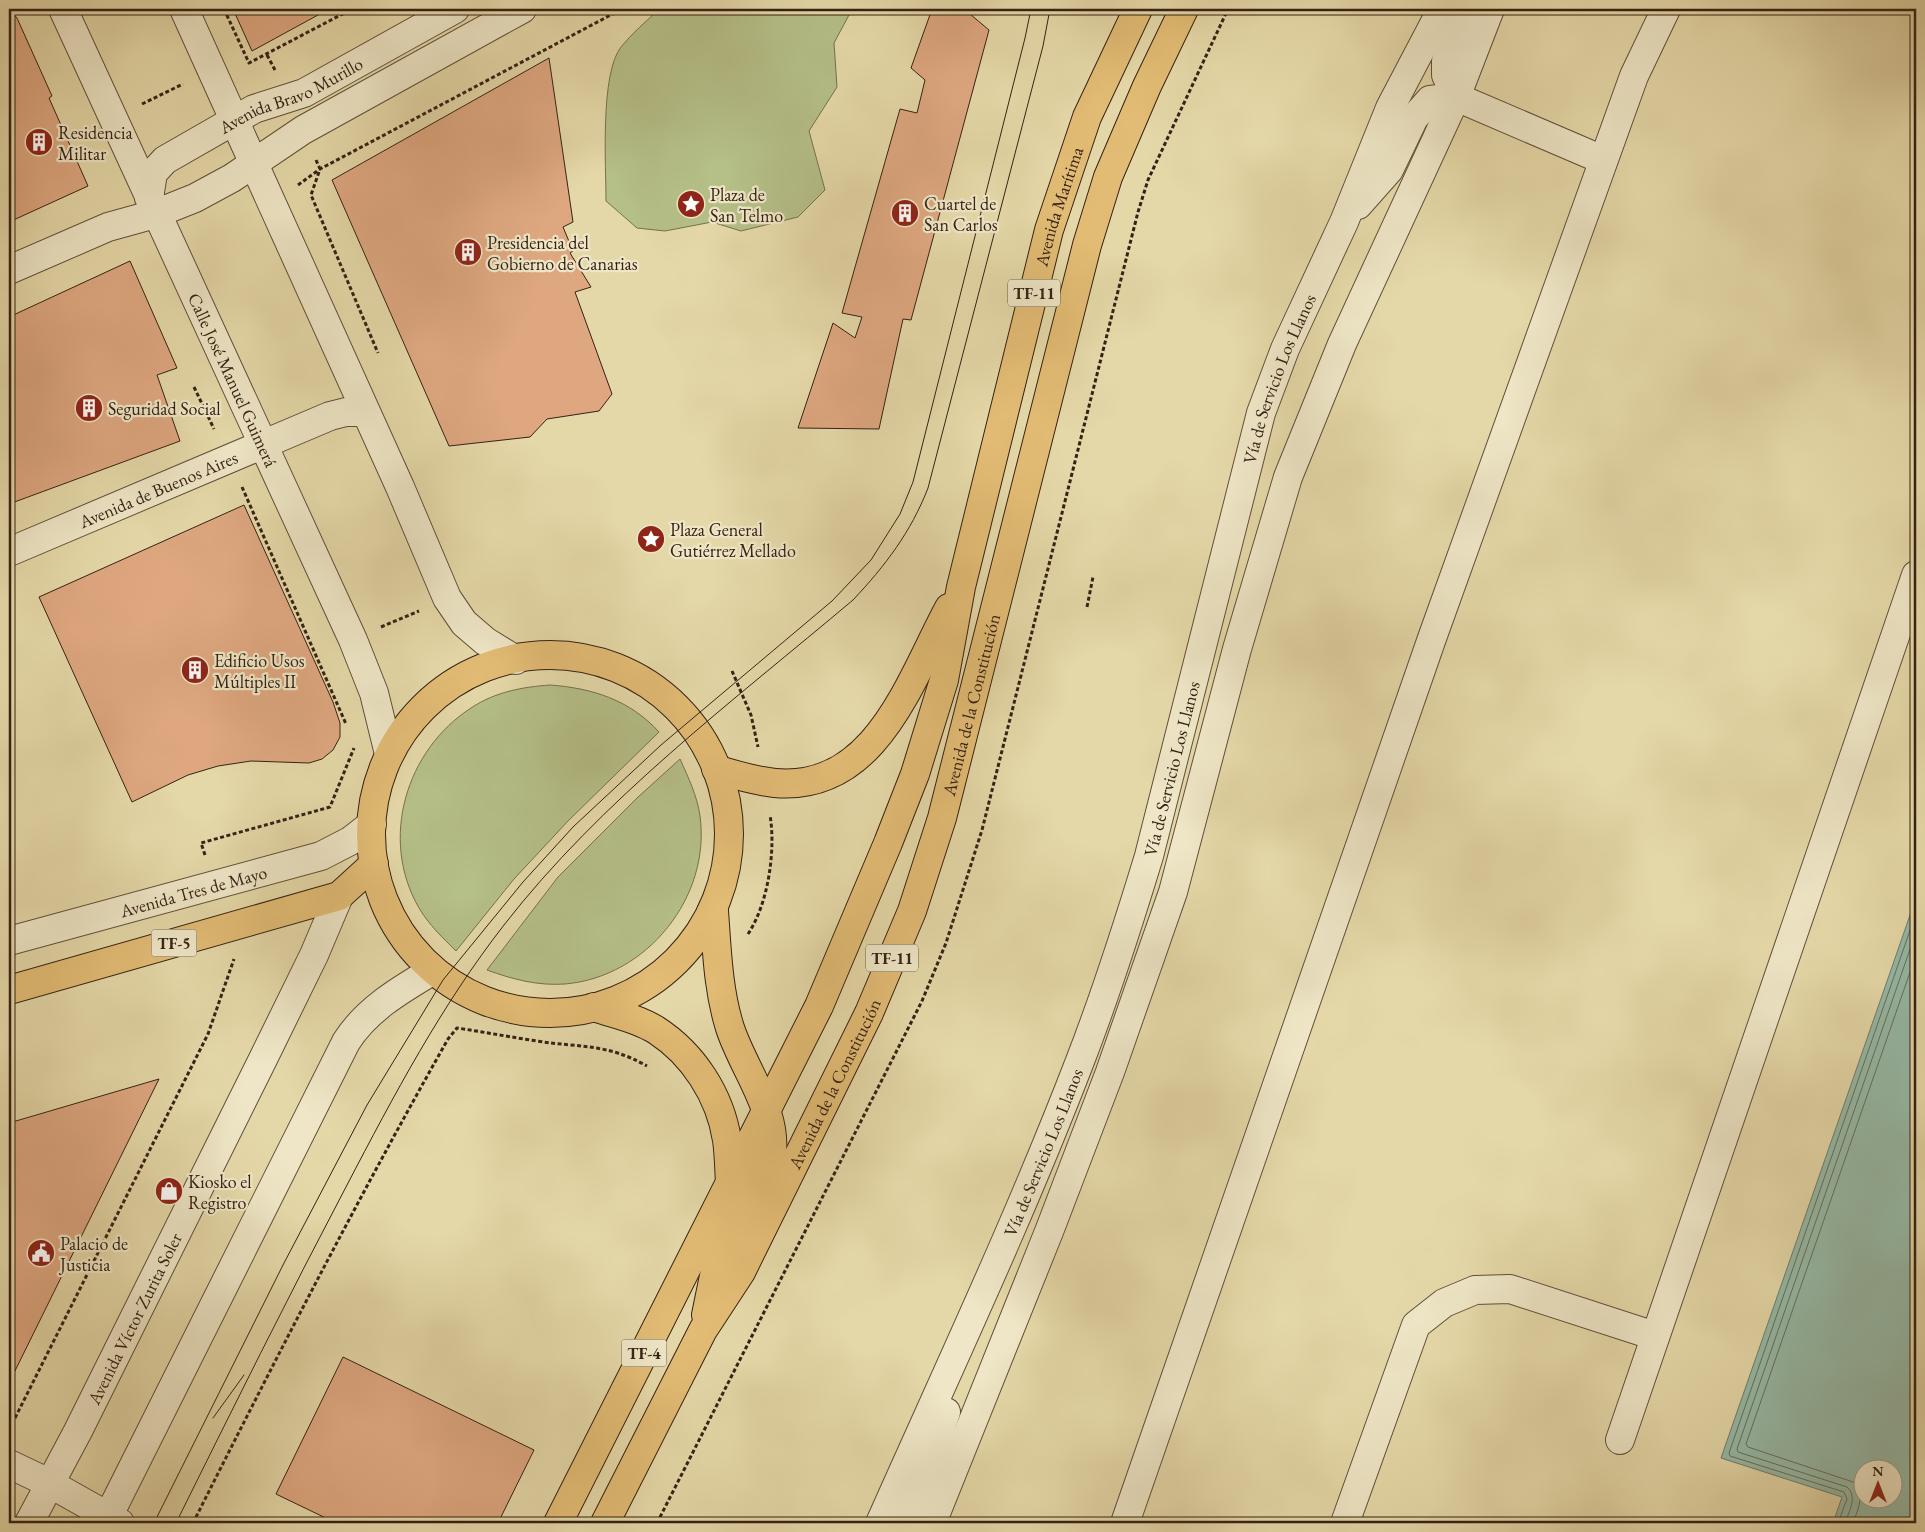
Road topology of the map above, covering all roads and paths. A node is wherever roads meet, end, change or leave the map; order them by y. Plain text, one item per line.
1 (63, 9) edge
2 (184, 9) edge
3 (224, 9) edge
4 (352, 9) edge
5 (455, 9) edge
6 (522, 9) edge
7 (622, 9) edge
8 (1138, 9) edge
9 (1184, 9) edge
10 (1442, 9) edge
11 (1468, 9) edge
12 (1490, 9) edge
13 (1666, 9) edge
14 (246, 55) junction
15 (212, 70) junction
16 (1456, 97) junction
17 (114, 118) junction
18 (233, 120) junction
19 (303, 130) junction
20 (1603, 160) junction
21 (252, 164) junction
22 (320, 169) junction
23 (272, 205) junction
24 (152, 206) junction
25 (1344, 222) junction
26 (9, 270) edge
27 (380, 358) dead end
28 (194, 387) dead end
29 (365, 412) junction
30 (262, 446) junction
31 (228, 462) junction
32 (9, 552) edge
33 (1916, 575) edge
34 (1093, 577) dead end
35 (961, 587) junction
36 (446, 598) junction
37 (1087, 608) dead end
38 (353, 640) junction
39 (516, 660) junction
40 (732, 671) dead end
41 (347, 726) dead end
42 (355, 744) dead end
43 (388, 754) junction
44 (716, 769) junction
45 (765, 781) junction
46 (372, 824) junction
47 (201, 843) dead end
48 (374, 864) junction
49 (339, 896) junction
50 (714, 912) junction
51 (9, 941) edge
52 (432, 971) junction
53 (719, 972) junction
54 (9, 990) edge
55 (594, 1007) junction
56 (208, 1034) dead end
57 (652, 1068) dead end
58 (765, 1110) junction
59 (730, 1184) junction
60 (996, 1264) junction
61 (703, 1330) junction
62 (1655, 1336) junction
63 (14, 1418) dead end
64 (1620, 1440) dead end
65 (9, 1464) edge
66 (50, 1483) junction
67 (111, 1521) edge
68 (29, 1523) edge
69 (193, 1523) edge
70 (558, 1523) edge
71 (605, 1523) edge
72 (880, 1523) edge
73 (910, 1523) edge
74 (932, 1523) edge
75 (1125, 1523) edge
76 (1345, 1523) edge

1 - 17 street, Calle José Manuel Guimerá
2 - 15 street
3 - 14 path
4 - 14 path
5 - 18 street, Avenida Bravo Murillo
6 - 19 street, Avenida Bravo Murillo
7 - 22 path
8 - 35 main road, Avenida Marítima / TF-11
9 - 61 main road, Avenida de la Constitución / TF-11
10 - 25 street, Vía de Servicio Los Llanos
11 - 16 street
12 - 16 street, Vía de Servicio Los Llanos
13 - 20 street
14 - 15 path
15 - 17 path
15 - 18 street
16 - 20 street
16 - 25 street
16 - 74 street, Vía de Servicio Los Llanos
17 - 24 street, Calle José Manuel Guimerá
18 - 21 street
18 - 24 street, Avenida Bravo Murillo
19 - 21 street, Avenida Bravo Murillo
19 - 22 path
20 - 75 street
21 - 23 street
21 - 24 street, Avenida Bravo Murillo
22 - 23 path
22 - 27 path
23 - 29 street
24 - 26 street, Avenida Bravo Murillo
24 - 30 street, Calle José Manuel Guimerá
25 - 60 street, Vía de Servicio Los Llanos
28 - 31 path
29 - 30 street, Avenida de Buenos Aires
29 - 36 street
30 - 31 street, Avenida de Buenos Aires
30 - 38 street, Calle José Manuel Guimerá
31 - 32 street, Avenida de Buenos Aires
31 - 41 path
33 - 62 street
34 - 37 path
35 - 45 main road
35 - 58 main road, Avenida de la Constitución / TF-11
36 - 38 path
36 - 39 street
38 - 43 street, Calle José Manuel Guimerá
39 - 43 main road
39 - 44 main road
40 - 45 path
42 - 47 path
43 - 46 main road
44 - 45 main road
44 - 50 main road
45 - 53 path
46 - 48 main road
46 - 51 street, Avenida Tres de Mayo
48 - 49 main road, TF-5
48 - 52 main road
49 - 54 main road, TF-5
49 - 66 street, Avenida Víctor Zurita Soler
50 - 53 main road
50 - 55 main road
52 - 55 main road
52 - 67 street
53 - 58 main road
55 - 59 main road
56 - 63 path
57 - 69 path
58 - 59 main road, Avenida de la Constitución / TF-11
58 - 61 main road
59 - 70 main road, Avenida de la Constitución / TF-4
60 - 72 street, Vía de Servicio Los Llanos
60 - 73 street
61 - 71 main road, Avenida de la Constitución / TF-4
62 - 64 street
62 - 76 street
65 - 66 street
66 - 67 street
66 - 68 street, Avenida Víctor Zurita Soler

